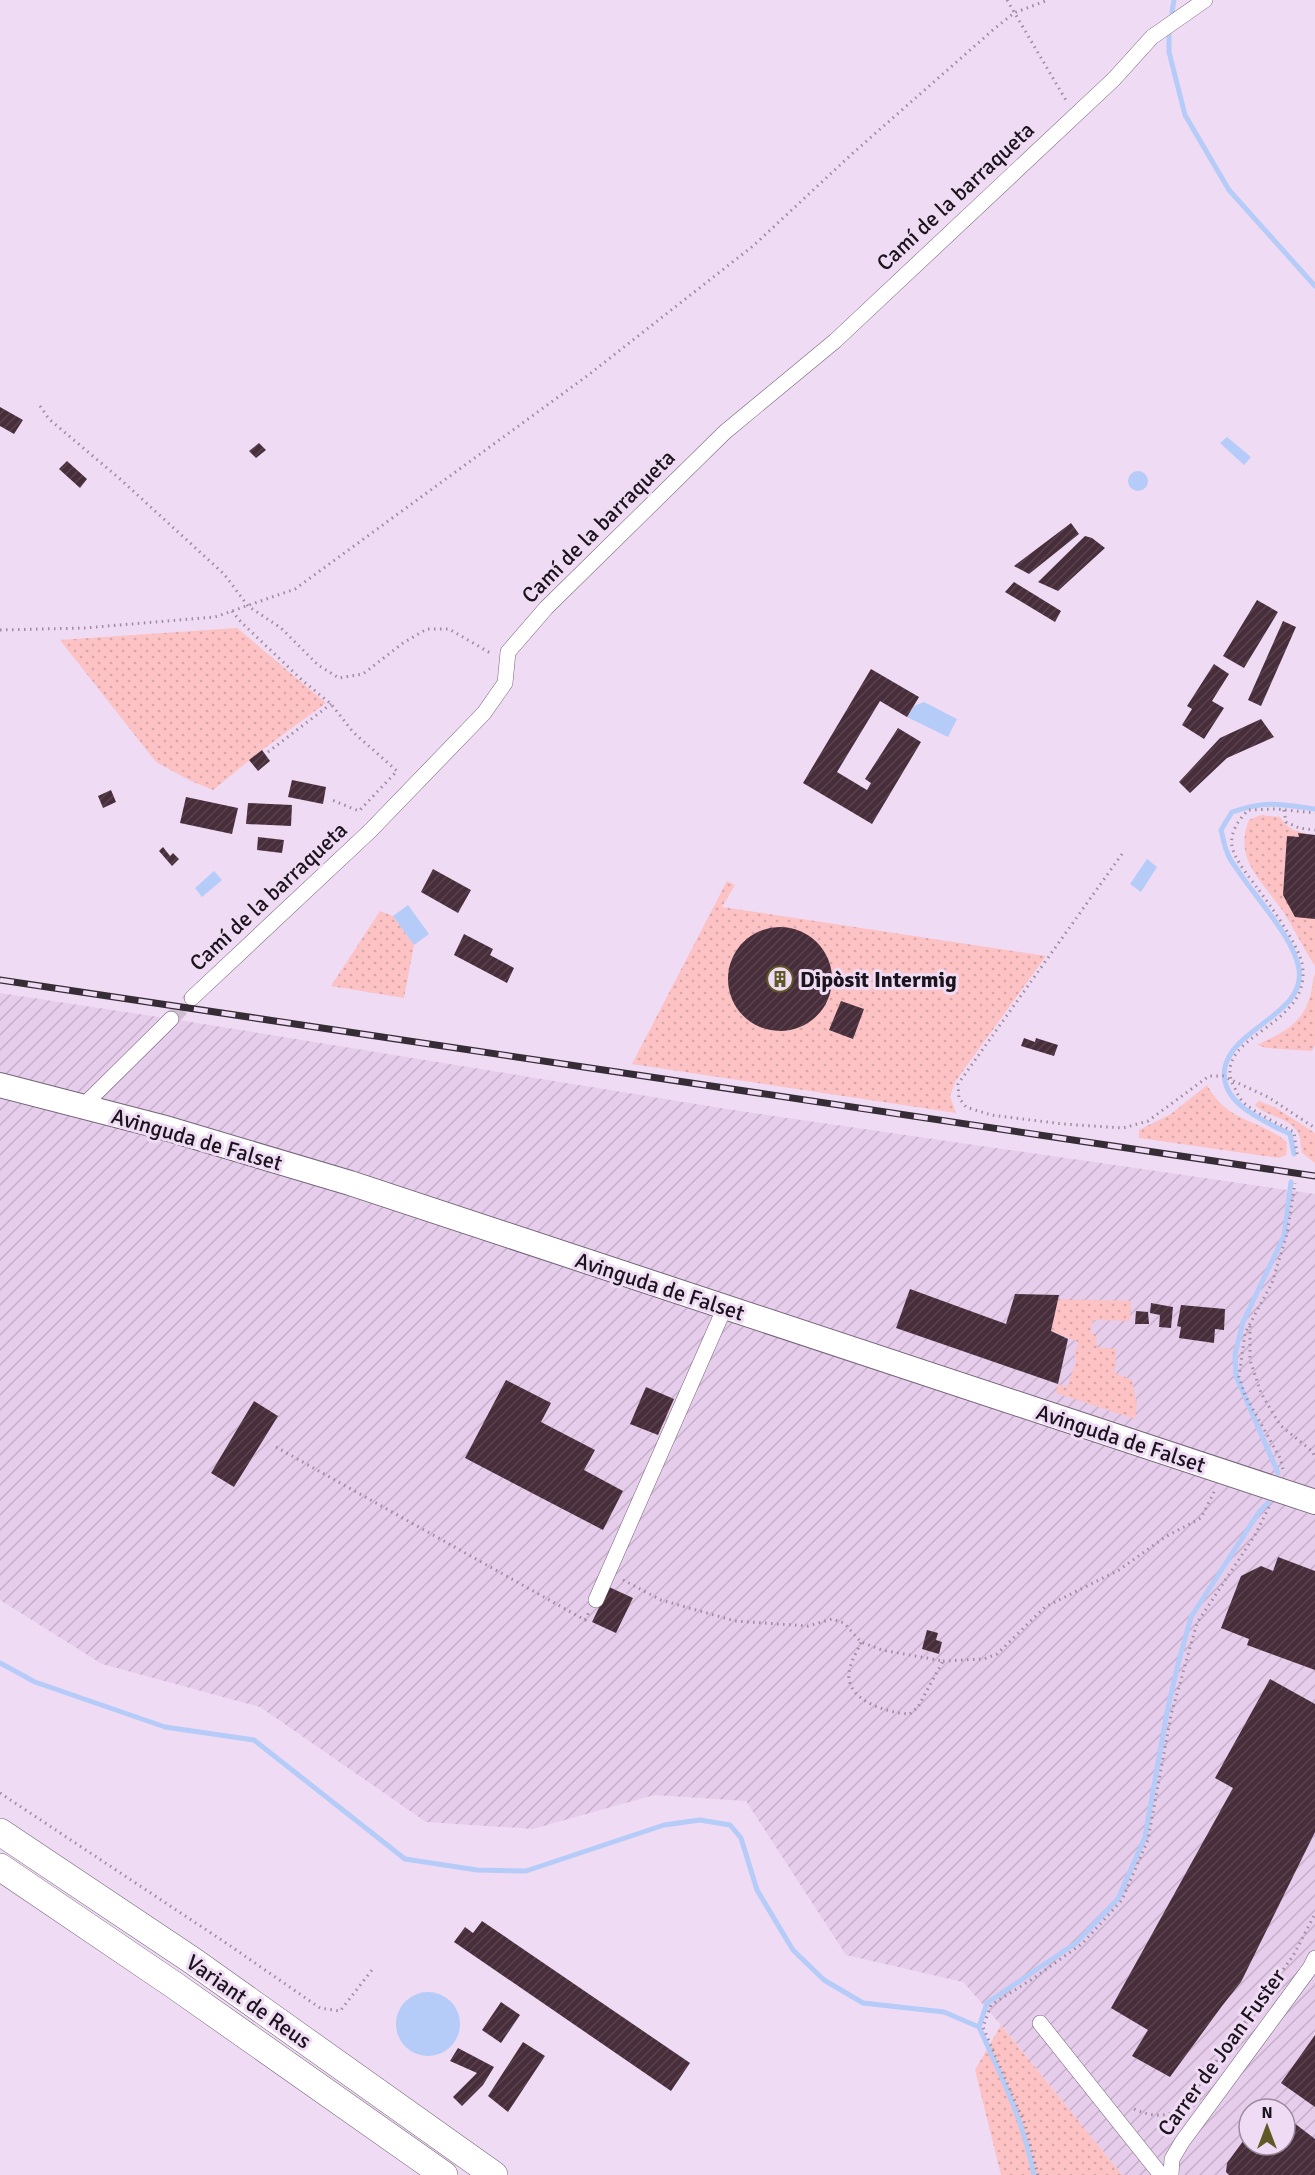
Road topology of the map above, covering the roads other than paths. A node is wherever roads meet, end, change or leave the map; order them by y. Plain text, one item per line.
1 (1205, 0) edge
2 (192, 998) tunnel mouth
3 (171, 1019) tunnel mouth
4 (0, 1085) edge
5 (82, 1107) junction
6 (725, 1307) junction
7 (1315, 1502) edge
8 (596, 1600) road end
9 (0, 1832) edge
10 (0, 1867) edge
11 (1314, 1966) edge
12 (1040, 2023) dead end
13 (444, 2175) edge
14 (494, 2175) edge
15 (1161, 2175) edge
16 (1171, 2175) edge

1 - 2 street, Camí de la barraqueta
3 - 5 street
4 - 5 main road, Avinguda de Falset
5 - 6 main road, Avinguda de Falset
6 - 7 main road, Avinguda de Falset
6 - 8 street
9 - 14 highway, Variant de Reus
10 - 13 highway, Variant de Reus
11 - 16 street, Carrer de Joan Fuster
12 - 15 street

